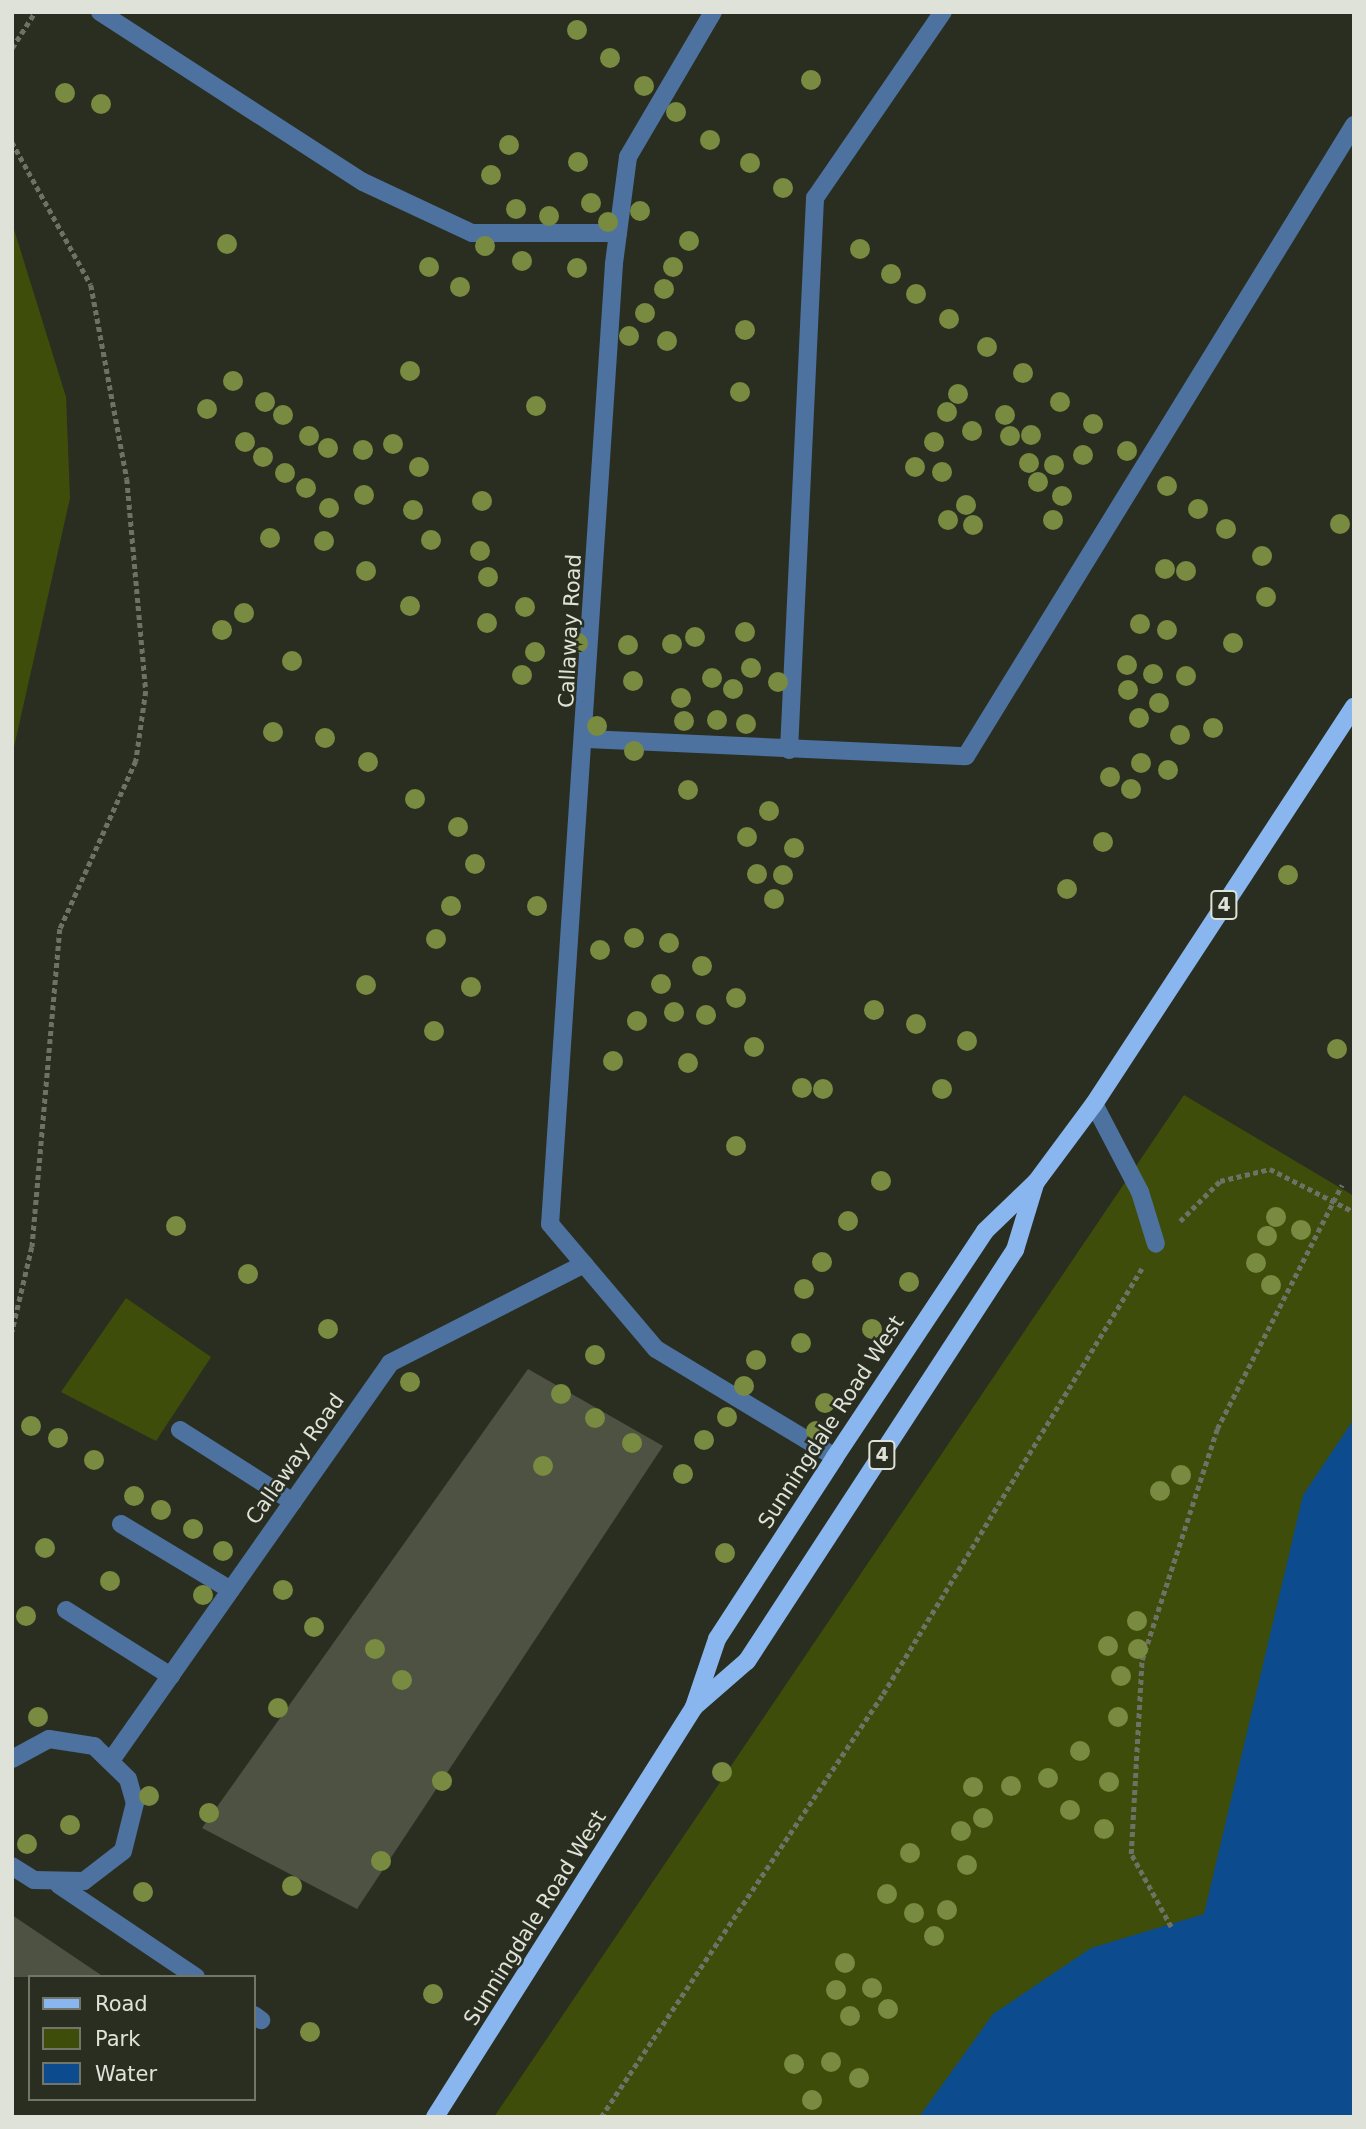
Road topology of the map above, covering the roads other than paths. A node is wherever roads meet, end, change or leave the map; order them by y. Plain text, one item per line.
1 (100, 12) edge
2 (713, 12) edge
3 (943, 12) edge
4 (1354, 125) edge
5 (618, 233) junction
6 (1354, 707) edge
7 (587, 739) junction
8 (789, 750) junction
9 (1094, 1104) junction
10 (1036, 1182) junction
11 (1156, 1244) road end
12 (583, 1264) junction
13 (180, 1430) dead end
14 (835, 1457) junction
15 (293, 1502) junction
16 (121, 1524) dead end
17 (231, 1590) junction
18 (66, 1610) dead end
19 (171, 1676) junction
20 (694, 1707) junction
21 (12, 1759) edge
22 (113, 1759) junction
23 (12, 1866) edge
24 (59, 1885) junction
25 (193, 1975) edge
26 (435, 2117) edge

1 - 5 street
2 - 5 street, Callaway Road
3 - 8 street
4 - 8 street
5 - 7 street, Callaway Road
6 - 9 main road, Sunningdale Road West / 4
7 - 8 street
7 - 12 street, Callaway Road
9 - 10 main road, Sunningdale Road West / 4
9 - 11 street
10 - 14 main road, Sunningdale Road West
10 - 20 main road, Sunningdale Road West / 4
12 - 14 street, Callaway Road
12 - 15 street, Callaway Road
13 - 15 street
14 - 20 main road, Sunningdale Road West
15 - 17 street, Callaway Road
16 - 17 street
17 - 19 street, Callaway Road
18 - 19 street
19 - 22 street, Callaway Road
20 - 26 main road, Sunningdale Road West / 4
21 - 22 street
22 - 24 street
23 - 24 street
24 - 25 street

